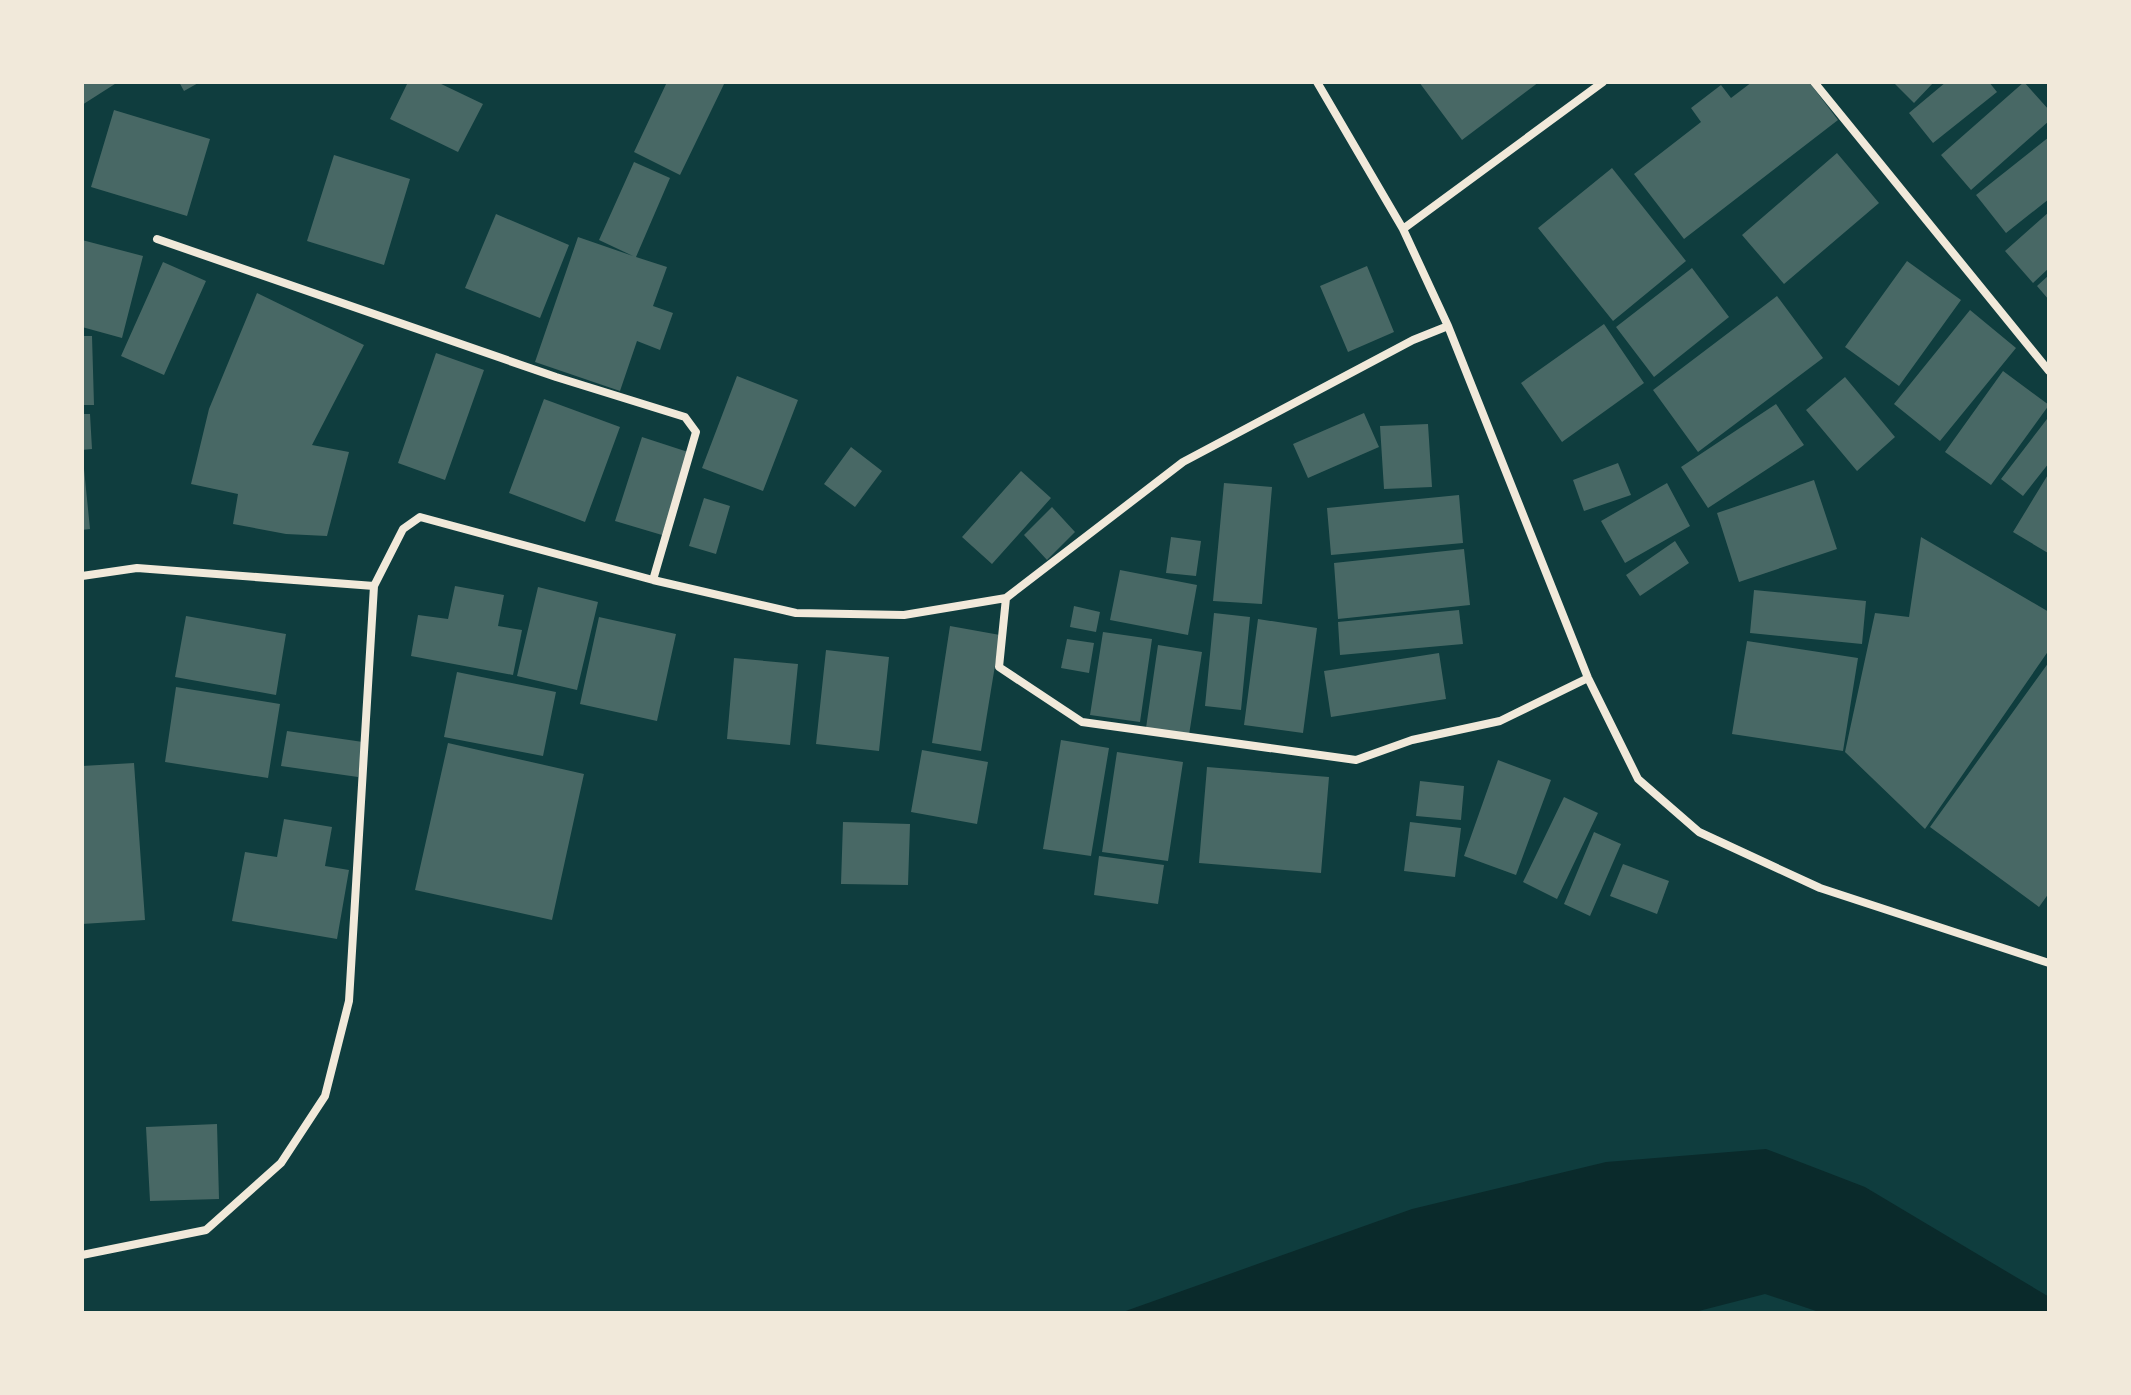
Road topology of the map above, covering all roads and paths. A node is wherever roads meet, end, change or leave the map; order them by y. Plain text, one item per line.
1 (1317, 82) edge
2 (1603, 82) edge
3 (1814, 82) edge
4 (1403, 229) junction
5 (157, 239) dead end
6 (1448, 326) junction
7 (2049, 371) edge
8 (82, 576) edge
9 (653, 580) junction
10 (374, 586) junction
11 (1006, 598) junction
12 (1588, 678) junction
13 (2049, 963) edge
14 (82, 1255) edge

1 - 4 street
2 - 4 street
3 - 7 street
4 - 6 street
5 - 9 street
6 - 11 street
6 - 12 street
8 - 10 street
9 - 10 street
9 - 11 street
10 - 14 street
11 - 12 street
12 - 13 street

